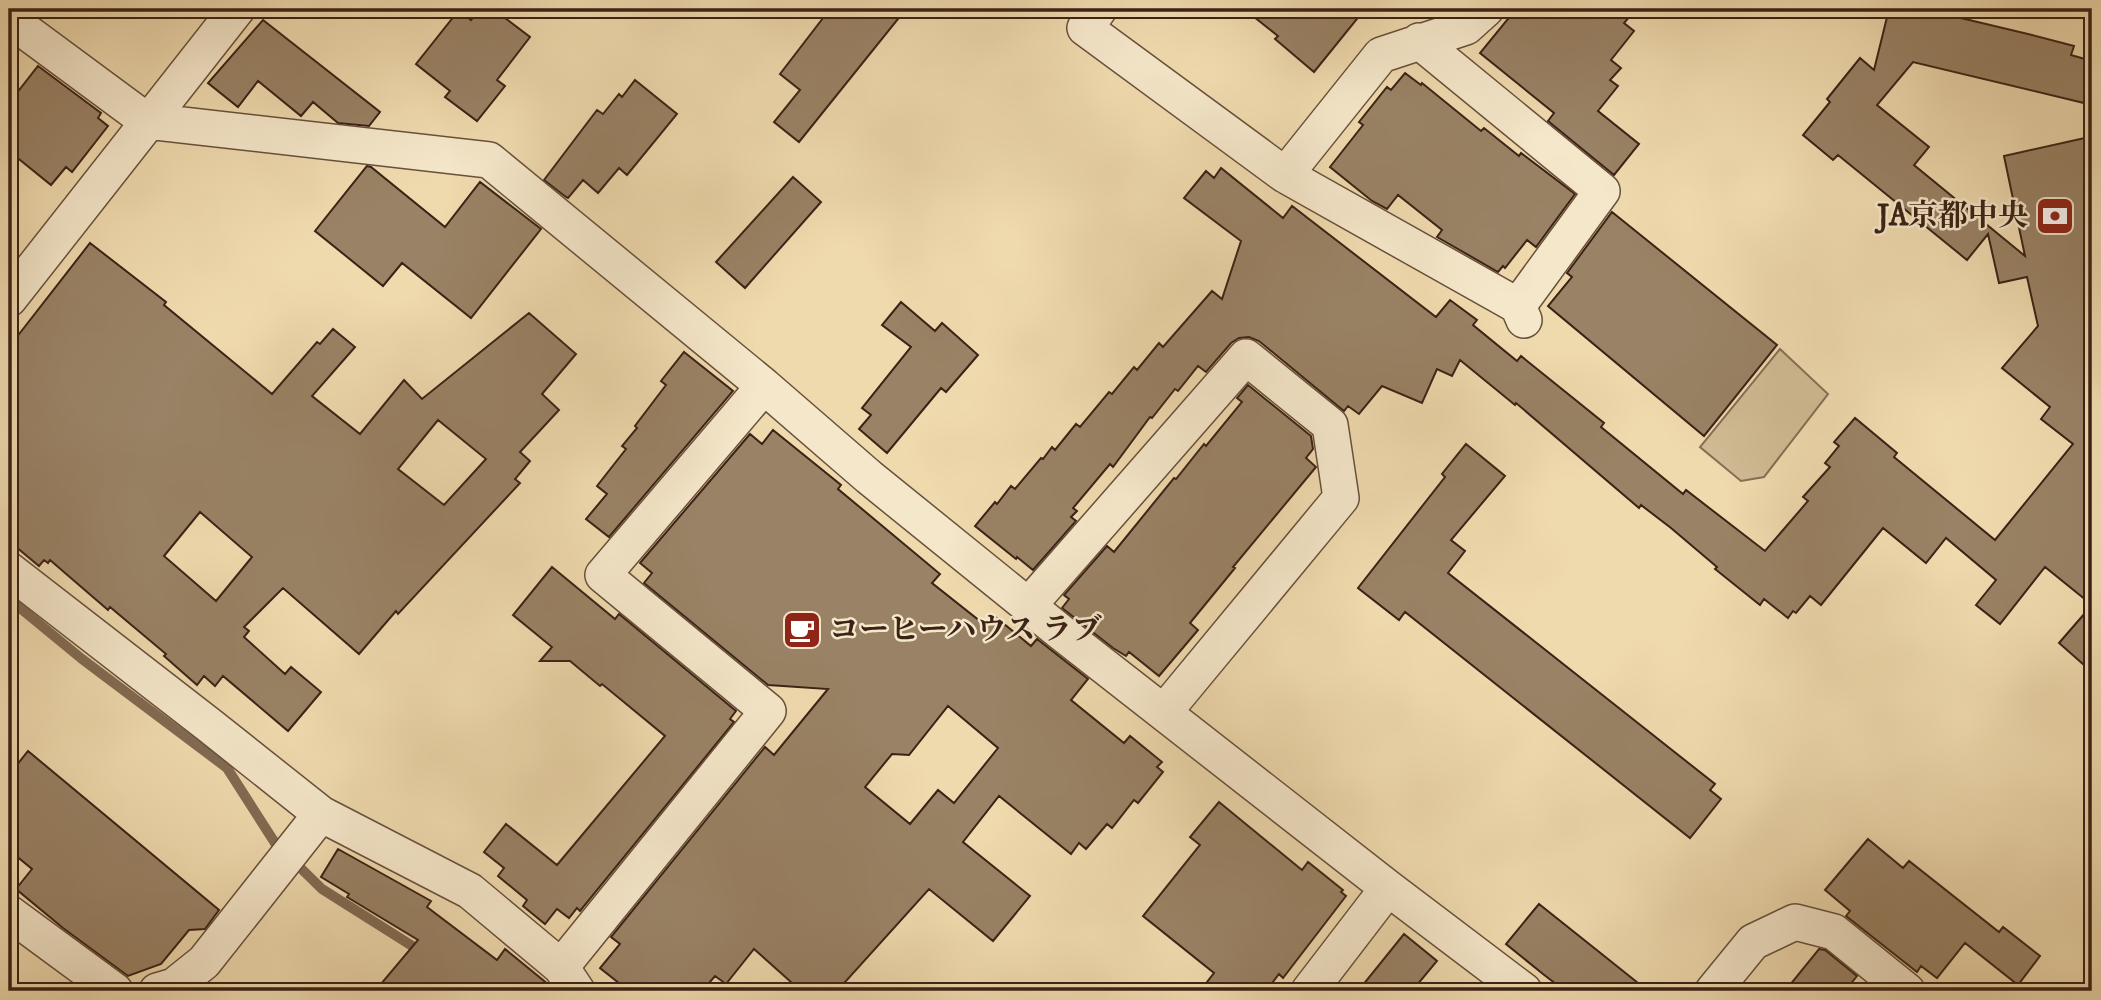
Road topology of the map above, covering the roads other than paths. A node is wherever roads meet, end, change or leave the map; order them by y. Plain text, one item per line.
1 (237, 9) edge
2 (1099, 9) edge
3 (1486, 9) edge
4 (9, 19) edge
5 (1419, 41) junction
6 (147, 121) junction
7 (1285, 175) junction
8 (9, 299) edge
9 (764, 386) junction
10 (9, 570) edge
11 (1028, 606) junction
12 (1164, 712) junction
13 (321, 814) junction
14 (1388, 888) junction
15 (9, 913) edge
16 (569, 979) edge
17 (115, 991) edge
18 (157, 991) edge
19 (1308, 991) edge
20 (1524, 991) edge
21 (1713, 991) edge
22 (1907, 991) edge

1 - 6 street
2 - 7 street
3 - 5 street
4 - 6 street
5 - 7 street
5 - 7 street
6 - 8 street
6 - 9 street
9 - 11 street
9 - 16 street
10 - 13 street
11 - 12 street
11 - 12 street
12 - 14 street
13 - 16 street
13 - 18 street
14 - 19 street
14 - 20 street
15 - 17 street
21 - 22 street

